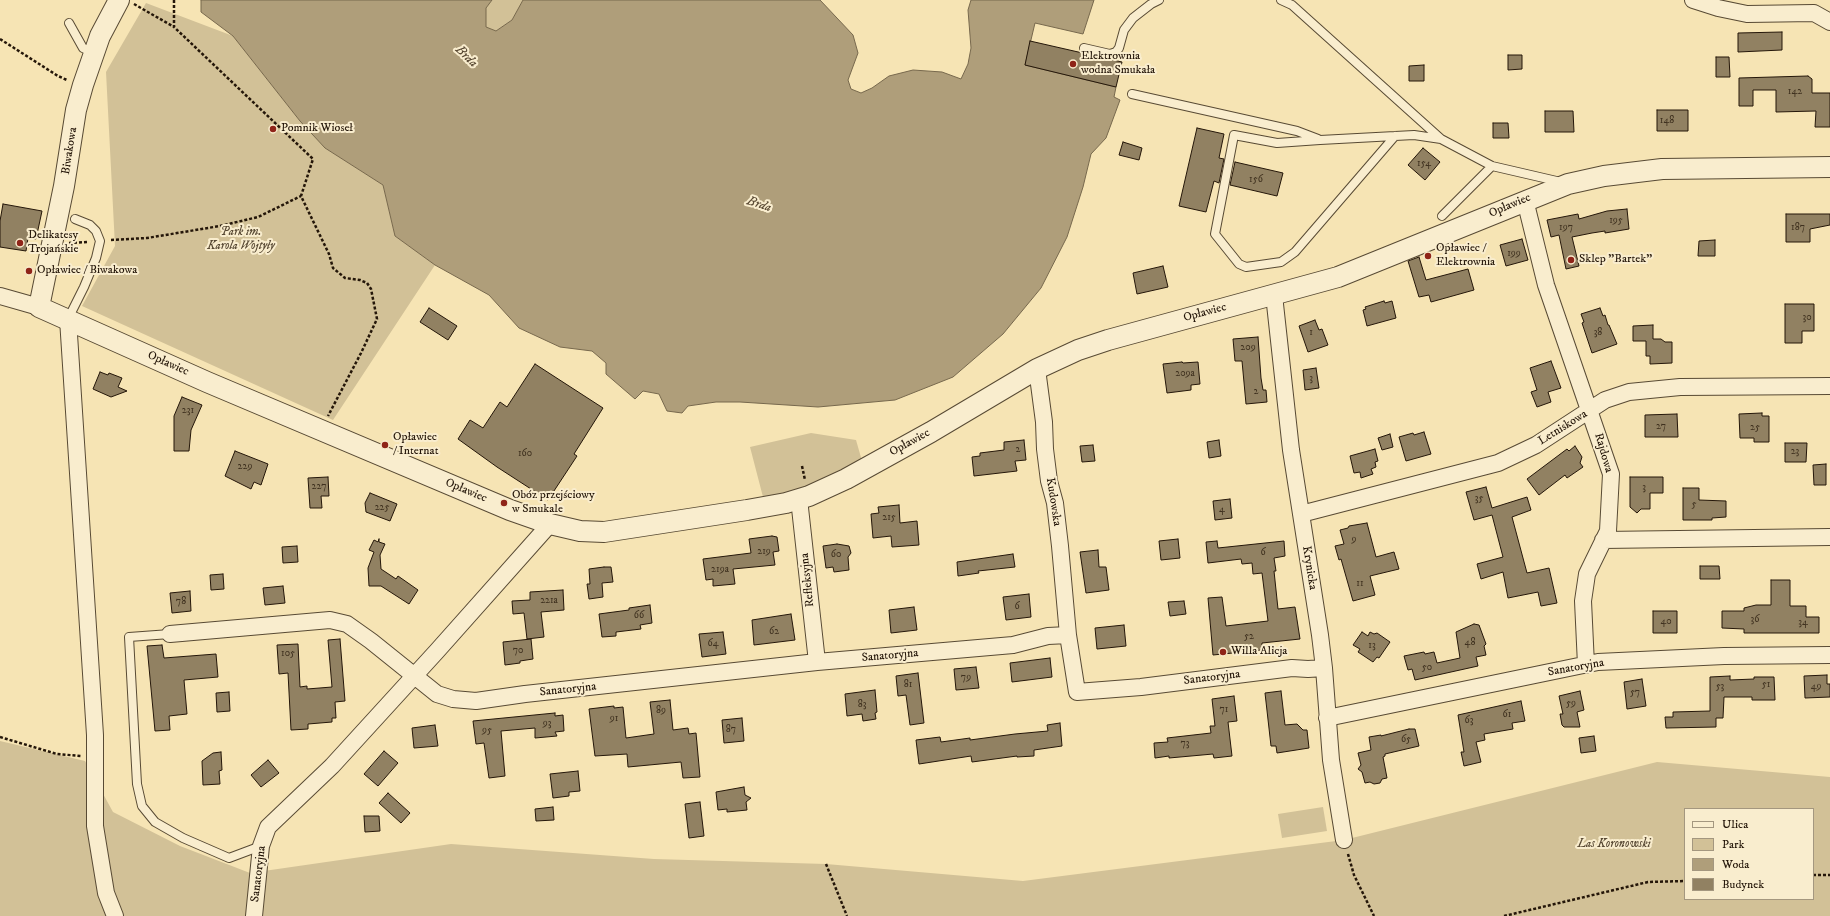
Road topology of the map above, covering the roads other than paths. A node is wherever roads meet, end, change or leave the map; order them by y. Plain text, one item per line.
1 (119, 0) edge
2 (1159, 0) edge
3 (1280, 0) edge
4 (1693, 0) edge
5 (1830, 22) edge
6 (69, 24) dead end
7 (1084, 48) dead end
8 (94, 52) junction
9 (1132, 94) dead end
10 (1395, 136) junction
11 (1441, 139) junction
12 (1320, 140) junction
13 (1492, 166) junction
14 (1830, 167) edge
15 (1568, 184) junction
16 (1525, 200) junction
17 (1442, 216) dead end
18 (75, 219) dead end
19 (1274, 295) junction
20 (0, 296) edge
21 (39, 308) junction
22 (68, 319) junction
23 (1037, 369) junction
24 (1830, 386) edge
25 (1590, 410) junction
26 (799, 499) junction
27 (1300, 514) junction
28 (550, 524) junction
29 (1830, 537) edge
30 (1603, 540) junction
31 (170, 634) joint
32 (1068, 635) junction
33 (1830, 654) edge
34 (817, 662) junction
35 (1586, 665) junction
36 (1324, 668) junction
37 (414, 676) junction
38 (1327, 718) junction
39 (1344, 840) road end
40 (261, 846) junction
41 (115, 916) edge
42 (254, 916) edge

1 - 8 street, Biwakowa
2 - 7 lane
3 - 11 lane
4 - 5 street
6 - 8 lane
8 - 21 street, Biwakowa
9 - 12 lane
10 - 11 lane
10 - 12 lane
10 - 12 lane
11 - 13 lane
13 - 15 lane
13 - 17 lane
14 - 15 street, Opławiec
15 - 16 street, Opławiec
16 - 19 street, Opławiec
16 - 25 street, Rajdowa
18 - 22 lane
19 - 23 street, Opławiec
19 - 27 street, Krynicka
20 - 21 street, Opławiec
21 - 22 street, Opławiec
22 - 28 street, Opławiec
22 - 41 street
23 - 26 street, Opławiec
23 - 32 street, Kudowska
24 - 25 street, Letniskowa
25 - 27 street, Letniskowa
25 - 30 street, Rajdowa
26 - 28 street, Opławiec
26 - 34 street, Refleksyjna
27 - 36 street, Krynicka
28 - 37 street, Sanatoryjna
29 - 30 street
30 - 35 street, Rajdowa
31 - 37 street, Sanatoryjna
31 - 40 lane
32 - 34 street, Sanatoryjna
32 - 36 street, Sanatoryjna
33 - 35 street, Sanatoryjna
34 - 37 street, Sanatoryjna
35 - 38 street, Sanatoryjna
36 - 38 street, Krynicka
37 - 40 street, Sanatoryjna
38 - 39 street, Krynicka
40 - 42 street, Sanatoryjna

